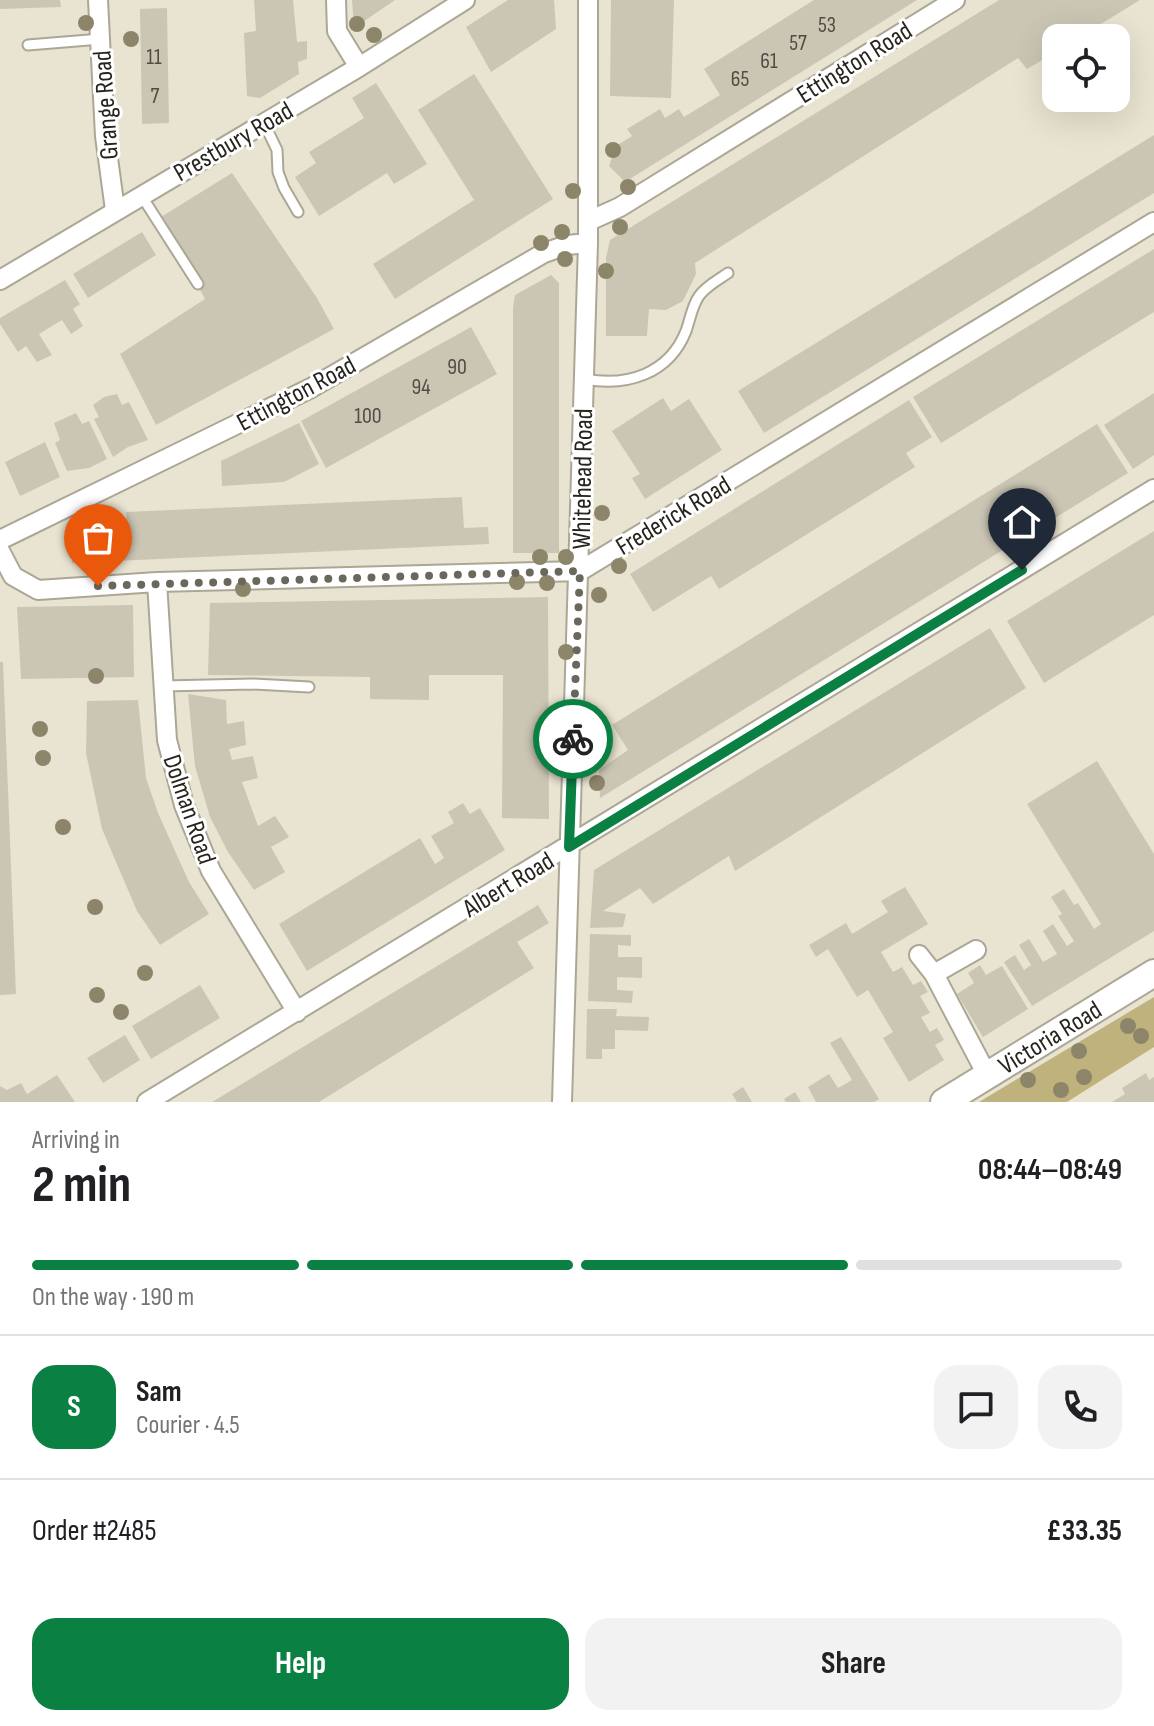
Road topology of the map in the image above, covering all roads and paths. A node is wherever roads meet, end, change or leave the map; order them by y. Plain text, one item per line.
1 (98, 0) edge
2 (336, 0) edge
3 (465, 0) edge
4 (588, 0) edge
5 (955, 0) edge
6 (101, 39) junction
7 (28, 45) dead end
8 (359, 67) junction
9 (264, 123) junction
10 (141, 195) junction
11 (115, 210) junction
12 (298, 212) dead end
13 (589, 221) junction
14 (1154, 222) edge
15 (588, 243) junction
16 (728, 273) dead end
17 (0, 280) edge
18 (198, 284) dead end
19 (585, 379) junction
20 (1154, 489) edge
21 (0, 540) edge
22 (0, 551) edge
23 (580, 571) junction
24 (157, 582) junction
25 (163, 686) junction
26 (309, 687) dead end
27 (569, 847) junction
28 (976, 950) dead end
29 (919, 955) dead end
30 (1154, 973) edge
31 (934, 974) junction
32 (297, 1012) junction
33 (987, 1075) junction
34 (147, 1102) edge
35 (562, 1102) edge
36 (944, 1102) edge

1 - 6 street, Grange Road
2 - 8 street
3 - 8 street, Prestbury Road
4 - 13 street, Whitehead Road
5 - 13 street, Ettington Road
6 - 7 lane
6 - 11 street, Grange Road
8 - 9 street, Prestbury Road
9 - 10 street, Prestbury Road
9 - 12 lane
10 - 11 street, Prestbury Road
10 - 18 lane
11 - 17 street, Prestbury Road
13 - 15 street, Whitehead Road
14 - 23 street, Frederick Road
15 - 19 street, Whitehead Road
15 - 21 street, Ettington Road
16 - 19 lane
19 - 23 street, Whitehead Road
20 - 27 street, Albert Road
22 - 24 street, Frederick Road
23 - 24 street, Frederick Road
23 - 27 street, Whitehead Road
24 - 25 street, Dolman Road
25 - 26 lane
25 - 32 street, Dolman Road
27 - 32 street, Albert Road
27 - 35 street, Whitehead Road
28 - 31 street
29 - 31 street
30 - 33 street, Victoria Road
31 - 33 street
32 - 34 street, Albert Road
33 - 36 street, Victoria Road

